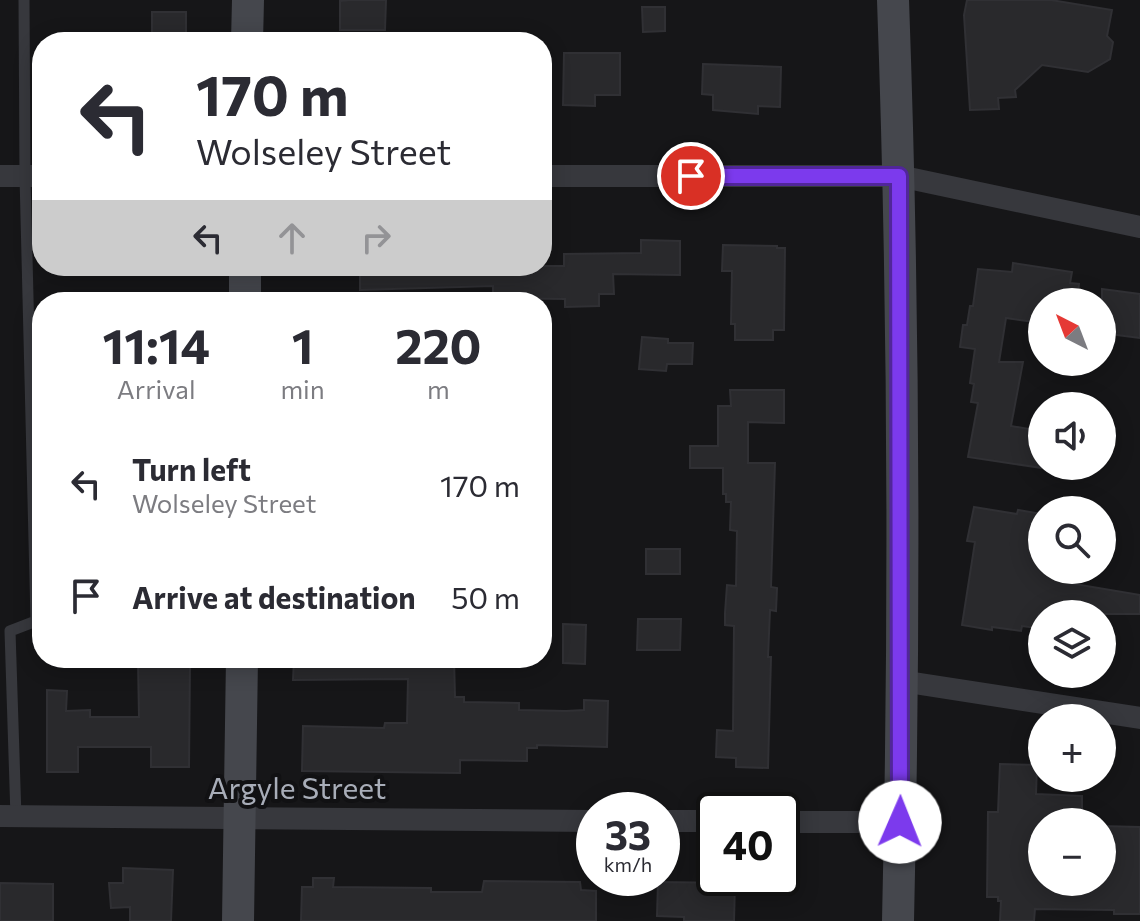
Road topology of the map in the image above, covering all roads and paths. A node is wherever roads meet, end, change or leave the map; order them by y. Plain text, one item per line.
1 (24, 0) edge
2 (248, 0) edge
3 (893, 0) edge
4 (247, 32) edge
5 (32, 141) edge
6 (0, 176) edge
7 (32, 176) edge
8 (552, 176) edge
9 (899, 176) junction
10 (1140, 227) edge
11 (32, 622) edge
12 (5, 631) edge
13 (242, 668) edge
14 (901, 681) junction
15 (1140, 718) edge
16 (8, 816) edge
17 (241, 819) junction
18 (576, 821) edge
19 (800, 822) edge
20 (900, 822) junction
21 (238, 921) edge
22 (898, 921) edge

1 - 5 lane
2 - 4 street
3 - 9 street
6 - 7 street
8 - 9 street
9 - 10 street
9 - 14 street
11 - 12 lane
12 - 16 lane
13 - 17 street
14 - 15 street
14 - 20 street
16 - 17 street, Argyle Street
17 - 18 street, Argyle Street
17 - 21 street
19 - 20 street
20 - 22 street

